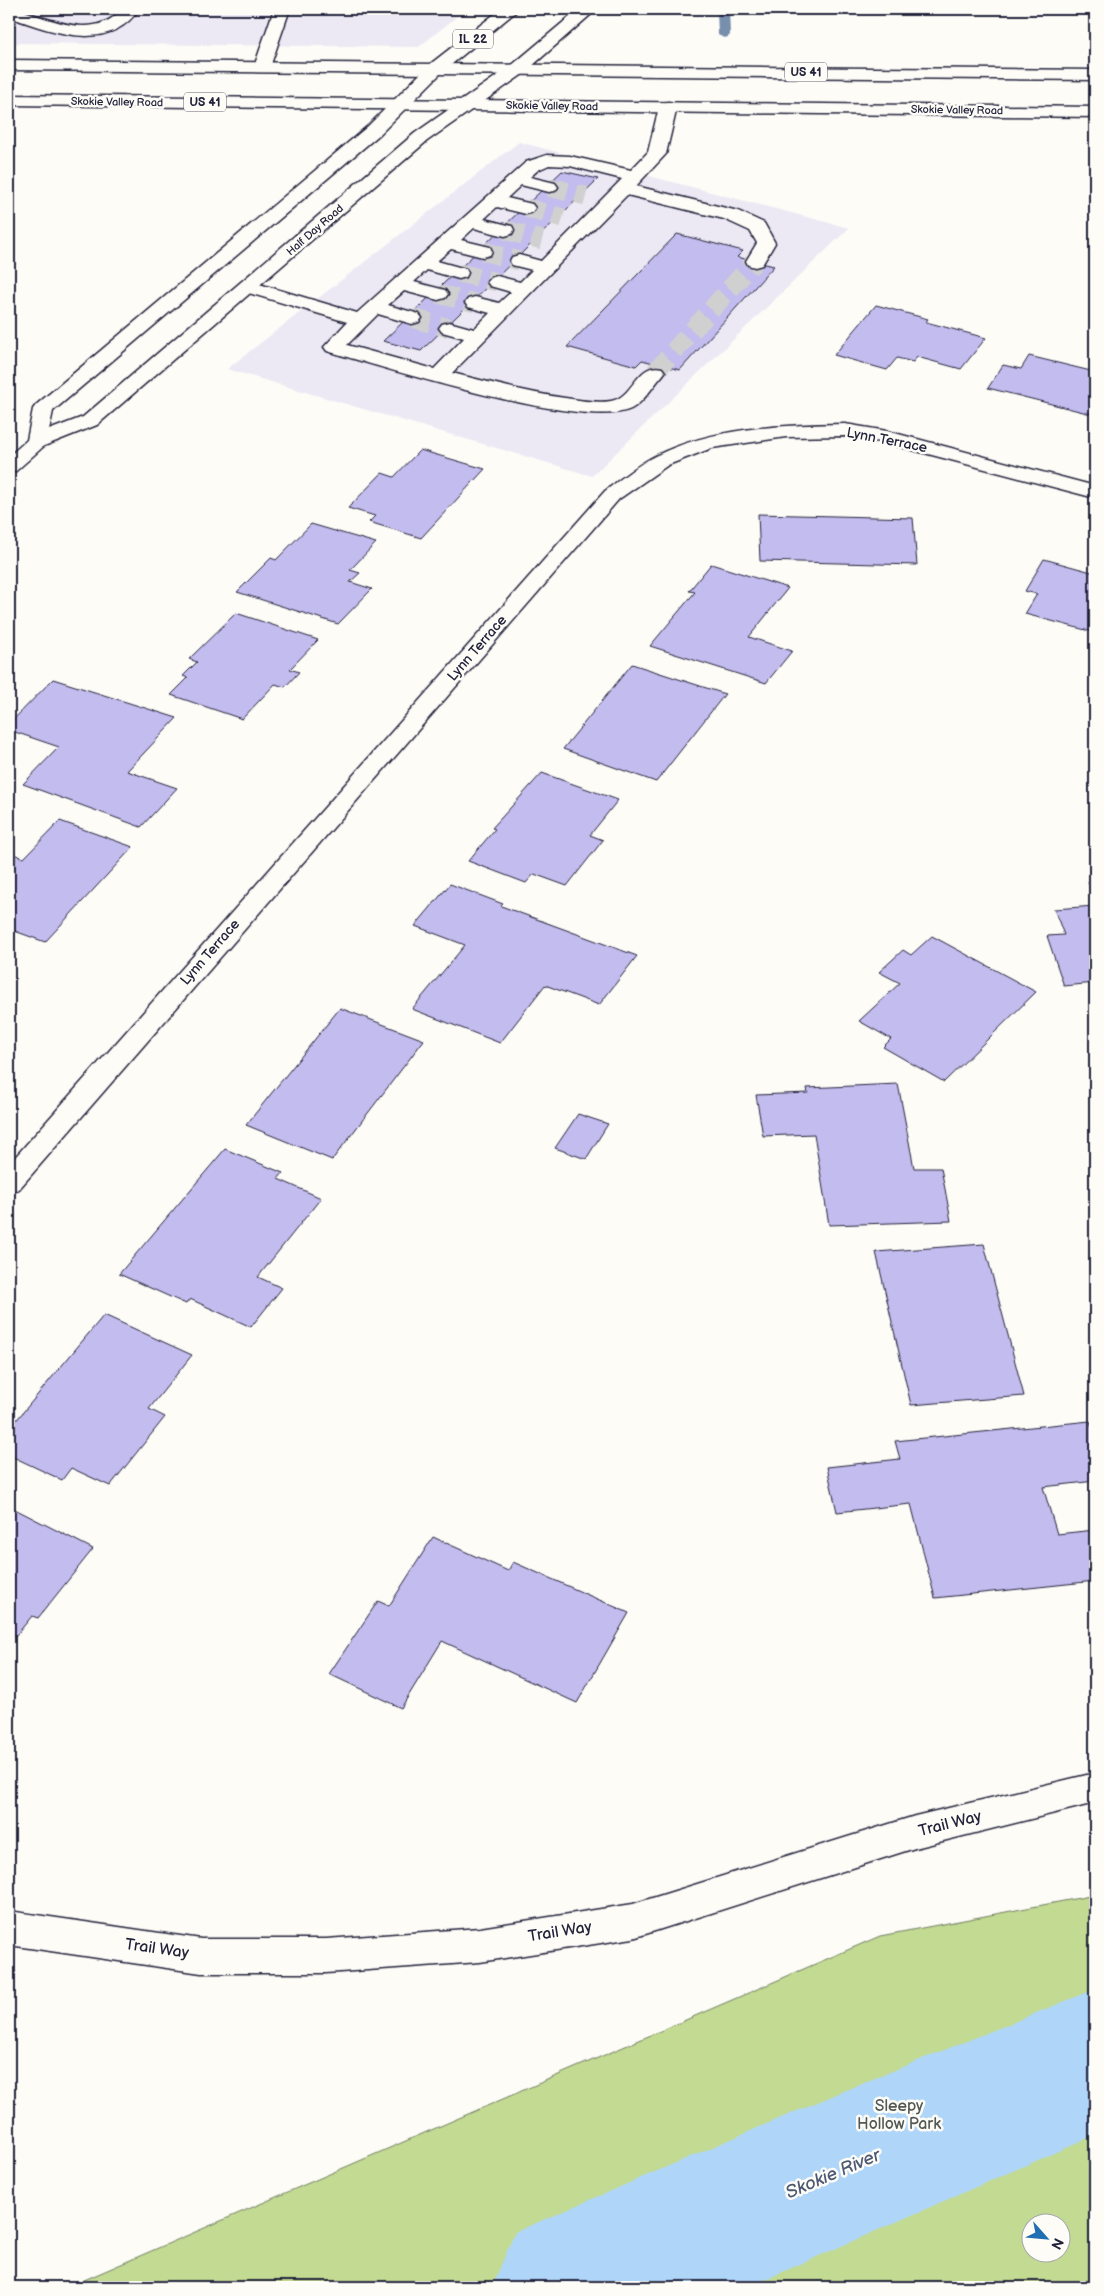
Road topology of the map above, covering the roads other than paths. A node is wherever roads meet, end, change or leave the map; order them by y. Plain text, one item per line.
1 (131, 9) edge
2 (282, 9) edge
3 (511, 9) edge
4 (589, 9) edge
5 (13, 13) dead end
6 (9, 65) edge
7 (262, 68) junction
8 (435, 69) junction
9 (517, 70) junction
10 (1095, 74) edge
11 (9, 100) edge
12 (401, 104) junction
13 (469, 105) junction
14 (668, 107) junction
15 (1095, 112) edge
16 (517, 179) junction
17 (550, 187) tunnel mouth
18 (615, 191) junction
19 (493, 200) junction
20 (526, 208) tunnel mouth
21 (470, 221) junction
22 (504, 230) tunnel mouth
23 (447, 242) junction
24 (482, 251) tunnel mouth
25 (520, 261) tunnel mouth
26 (755, 261) tunnel mouth
27 (423, 263) junction
28 (544, 267) junction
29 (459, 273) tunnel mouth
30 (497, 282) tunnel mouth
31 (400, 284) junction
32 (249, 287) junction
33 (523, 289) junction
34 (438, 294) tunnel mouth
35 (475, 303) tunnel mouth
36 (374, 307) junction
37 (502, 310) junction
38 (412, 318) tunnel mouth
39 (360, 320) junction
40 (449, 328) tunnel mouth
41 (478, 336) junction
42 (655, 372) tunnel mouth
43 (438, 376) junction
44 (37, 442) junction
45 (9, 467) edge
46 (1095, 492) edge
47 (9, 1182) edge
48 (1095, 1788) edge
49 (9, 1928) edge

1 - 5 main road
2 - 7 main road
3 - 8 main road, IL 22
4 - 9 main road, Half Day Road
6 - 7 main road, US 41
7 - 8 main road, US 41
8 - 9 main road, US 41
8 - 12 main road, IL 22
9 - 10 main road, US 41
9 - 13 main road, Half Day Road
11 - 12 main road, Skokie Valley Road / US 41
12 - 13 main road, Skokie Valley Road / US 41
12 - 44 main road
13 - 14 main road, Skokie Valley Road / US 41
13 - 32 main road, Half Day Road
14 - 15 main road, Skokie Valley Road / US 41
14 - 18 main road
16 - 17 main road
16 - 18 main road
16 - 19 main road
18 - 26 main road
18 - 28 main road
19 - 20 main road
19 - 21 main road
21 - 22 main road
21 - 23 main road
23 - 24 main road
23 - 27 main road
25 - 28 main road
27 - 29 main road
27 - 31 main road
28 - 33 main road
30 - 33 main road
31 - 34 main road
31 - 36 main road
32 - 39 main road
32 - 44 main road, Half Day Road
33 - 37 main road
35 - 37 main road
36 - 38 main road
36 - 39 main road
37 - 41 main road
39 - 43 main road
40 - 41 main road
41 - 43 main road
42 - 43 main road
44 - 45 main road, Half Day Road
46 - 47 main road, Lynn Terrace
48 - 49 main road, Trail Way

